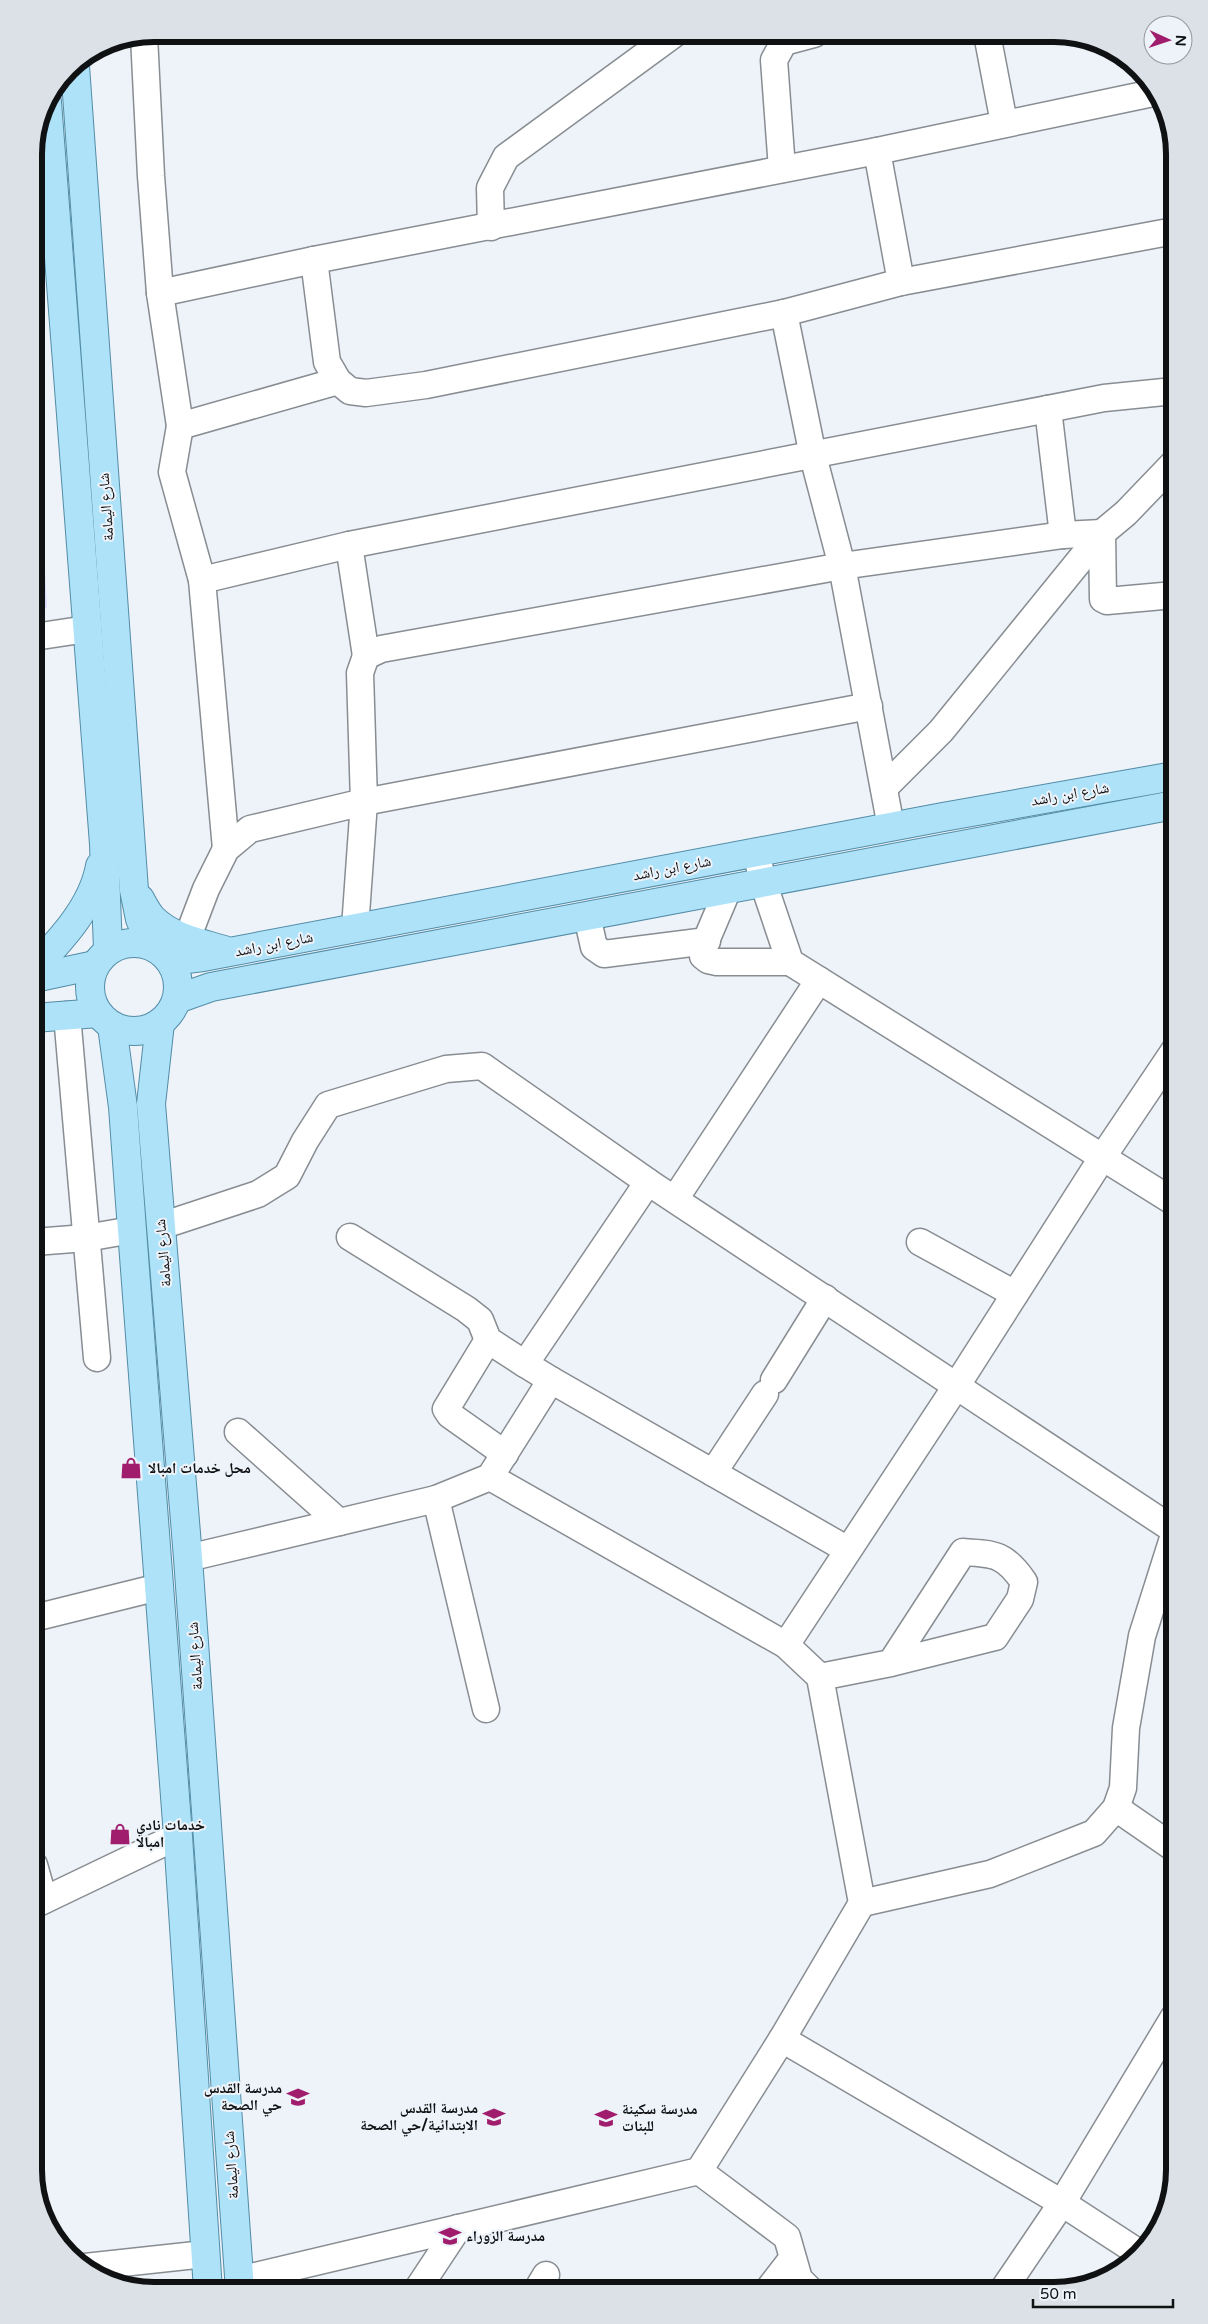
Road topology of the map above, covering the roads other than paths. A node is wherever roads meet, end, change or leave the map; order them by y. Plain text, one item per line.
1 (144, 43) edge
2 (662, 43) edge
3 (784, 43) edge
4 (989, 43) edge
5 (76, 74) edge
6 (1147, 94) edge
7 (1004, 123) junction
8 (46, 125) edge
9 (877, 151) junction
10 (782, 169) junction
11 (44, 203) edge
12 (491, 227) junction
13 (1166, 232) edge
14 (314, 260) junction
15 (901, 282) junction
16 (160, 293) junction
17 (784, 313) junction
18 (338, 382) junction
19 (1166, 391) edge
20 (1048, 409) junction
21 (180, 426) junction
22 (813, 456) junction
23 (1166, 471) edge
24 (1102, 533) junction
25 (1062, 535) junction
26 (349, 544) junction
27 (842, 566) junction
28 (202, 580) junction
29 (1166, 596) edge
30 (87, 629) junction
31 (43, 636) edge
32 (366, 656) junction
33 (869, 706) junction
34 (1166, 777) edge
35 (884, 788) junction
36 (364, 802) junction
37 (1166, 806) edge
38 (891, 827) junction
39 (104, 844) junction
40 (226, 848) junction
41 (756, 852) junction
42 (763, 882) junction
43 (728, 889) junction
44 (134, 890) junction
45 (587, 916) junction
46 (355, 928) junction
47 (187, 939) junction
48 (707, 941) junction
49 (231, 952) junction
50 (161, 953) junction
51 (43, 958) edge
52 (102, 958) junction
53 (790, 962) junction
54 (43, 975) edge
55 (819, 980) junction
56 (177, 999) junction
57 (66, 1015) junction
58 (43, 1017) edge
59 (105, 1019) junction
60 (160, 1023) junction
61 (1166, 1063) edge
62 (1102, 1158) junction
63 (648, 1182) junction
64 (1166, 1197) edge
65 (675, 1199) junction
66 (160, 1226) junction
67 (132, 1230) junction
68 (350, 1237) dead end
69 (86, 1238) junction
70 (42, 1241) edge
71 (920, 1242) dead end
72 (1015, 1294) junction
73 (825, 1298) junction
74 (488, 1340) junction
75 (97, 1358) dead end
76 (526, 1364) junction
77 (551, 1380) junction
78 (957, 1385) junction
79 (238, 1432) dead end
80 (505, 1454) junction
81 (713, 1473) junction
82 (490, 1477) junction
83 (436, 1499) junction
84 (339, 1522) junction
85 (1166, 1525) edge
86 (848, 1550) junction
87 (188, 1558) junction
88 (1166, 1560) edge
89 (159, 1587) junction
90 (42, 1616) edge
91 (786, 1644) junction
92 (891, 1663) junction
93 (820, 1677) junction
94 (486, 1709) dead end
95 (1116, 1808) junction
96 (178, 1836) junction
97 (1166, 1842) edge
98 (42, 1901) edge
99 (862, 1903) junction
100 (215, 1942) junction
101 (184, 1945) junction
102 (1166, 2030) edge
103 (782, 2040) junction
104 (698, 2171) junction
105 (1062, 2203) junction
106 (458, 2228) junction
107 (1132, 2249) edge
108 (205, 2254) junction
109 (792, 2259) junction
110 (98, 2266) edge
111 (207, 2281) edge
112 (240, 2281) edge
113 (255, 2281) edge
114 (423, 2281) edge
115 (774, 2282) edge
116 (802, 2282) edge
117 (1009, 2282) edge

1 - 16 street
2 - 12 street
3 - 10 street
4 - 7 street
5 - 44 main road, شارع اليمامة
6 - 7 street
7 - 9 street
8 - 11 main road, شارع اليمامة
9 - 10 street
9 - 15 street
10 - 12 street
11 - 30 main road, شارع اليمامة
12 - 14 street
13 - 15 street
14 - 16 street
14 - 18 street
15 - 17 street
16 - 21 street
17 - 18 street
17 - 22 street
18 - 21 street
19 - 20 street
20 - 22 street
20 - 25 street
21 - 28 street
22 - 26 street
22 - 27 street
23 - 24 street
24 - 25 street
24 - 29 street
24 - 35 street
25 - 27 street
26 - 28 street
26 - 32 street
27 - 32 street
27 - 33 street
28 - 40 street
30 - 31 street
30 - 39 main road, شارع اليمامة
32 - 36 street
33 - 35 street
33 - 36 street
34 - 38 main road, شارع ابن راشد
35 - 38 street
36 - 40 street
36 - 46 street
37 - 42 main road, شارع ابن راشد
38 - 41 main road, شارع ابن راشد
39 - 51 main road
39 - 52 main road, شارع اليمامة
40 - 47 street
41 - 42 street
41 - 46 main road, شارع ابن راشد
42 - 43 main road, شارع ابن راشد
42 - 53 street
43 - 45 main road, شارع ابن راشد
43 - 48 street
44 - 47 main road
44 - 50 main road, شارع اليمامة
45 - 48 street
45 - 56 main road, شارع ابن راشد
46 - 49 main road, شارع ابن راشد
47 - 49 main road
48 - 53 street
49 - 50 main road, شارع ابن راشد
50 - 52 main road
50 - 56 main road
52 - 54 main road
52 - 59 main road
53 - 55 street
55 - 62 street
55 - 65 street
56 - 60 main road
57 - 58 main road
57 - 59 main road
57 - 69 street
59 - 60 main road
59 - 67 main road, شارع اليمامة
60 - 66 main road, شارع اليمامة
61 - 62 street
62 - 64 street
62 - 72 street
63 - 65 street
63 - 66 street
63 - 76 street
65 - 73 street
66 - 87 main road, شارع اليمامة
67 - 69 street
67 - 89 main road, شارع اليمامة
68 - 74 street
69 - 70 street
69 - 75 street
71 - 72 street
72 - 78 street
73 - 78 street
73 - 81 street
74 - 76 street
74 - 80 street
76 - 77 street
77 - 80 street
77 - 81 street
78 - 85 street
78 - 86 street
79 - 84 street
80 - 82 street
81 - 86 street
82 - 83 street
82 - 91 street
83 - 84 street
83 - 94 street
84 - 87 street
86 - 91 street
87 - 100 main road, شارع اليمامة
88 - 95 street
89 - 90 street
89 - 96 main road, شارع اليمامة
91 - 93 street
92 - 92 street
92 - 93 street
93 - 99 street
95 - 97 street
95 - 99 street
96 - 98 street
96 - 101 main road, شارع اليمامة
99 - 103 street
100 - 101 main road
100 - 112 main road, شارع اليمامة
101 - 108 main road, شارع اليمامة
102 - 105 street
103 - 104 street
103 - 105 street
104 - 106 street
104 - 109 street
105 - 107 street
105 - 117 street
106 - 113 street
106 - 114 street
108 - 110 street
108 - 111 main road, شارع اليمامة
109 - 115 street
109 - 116 street

